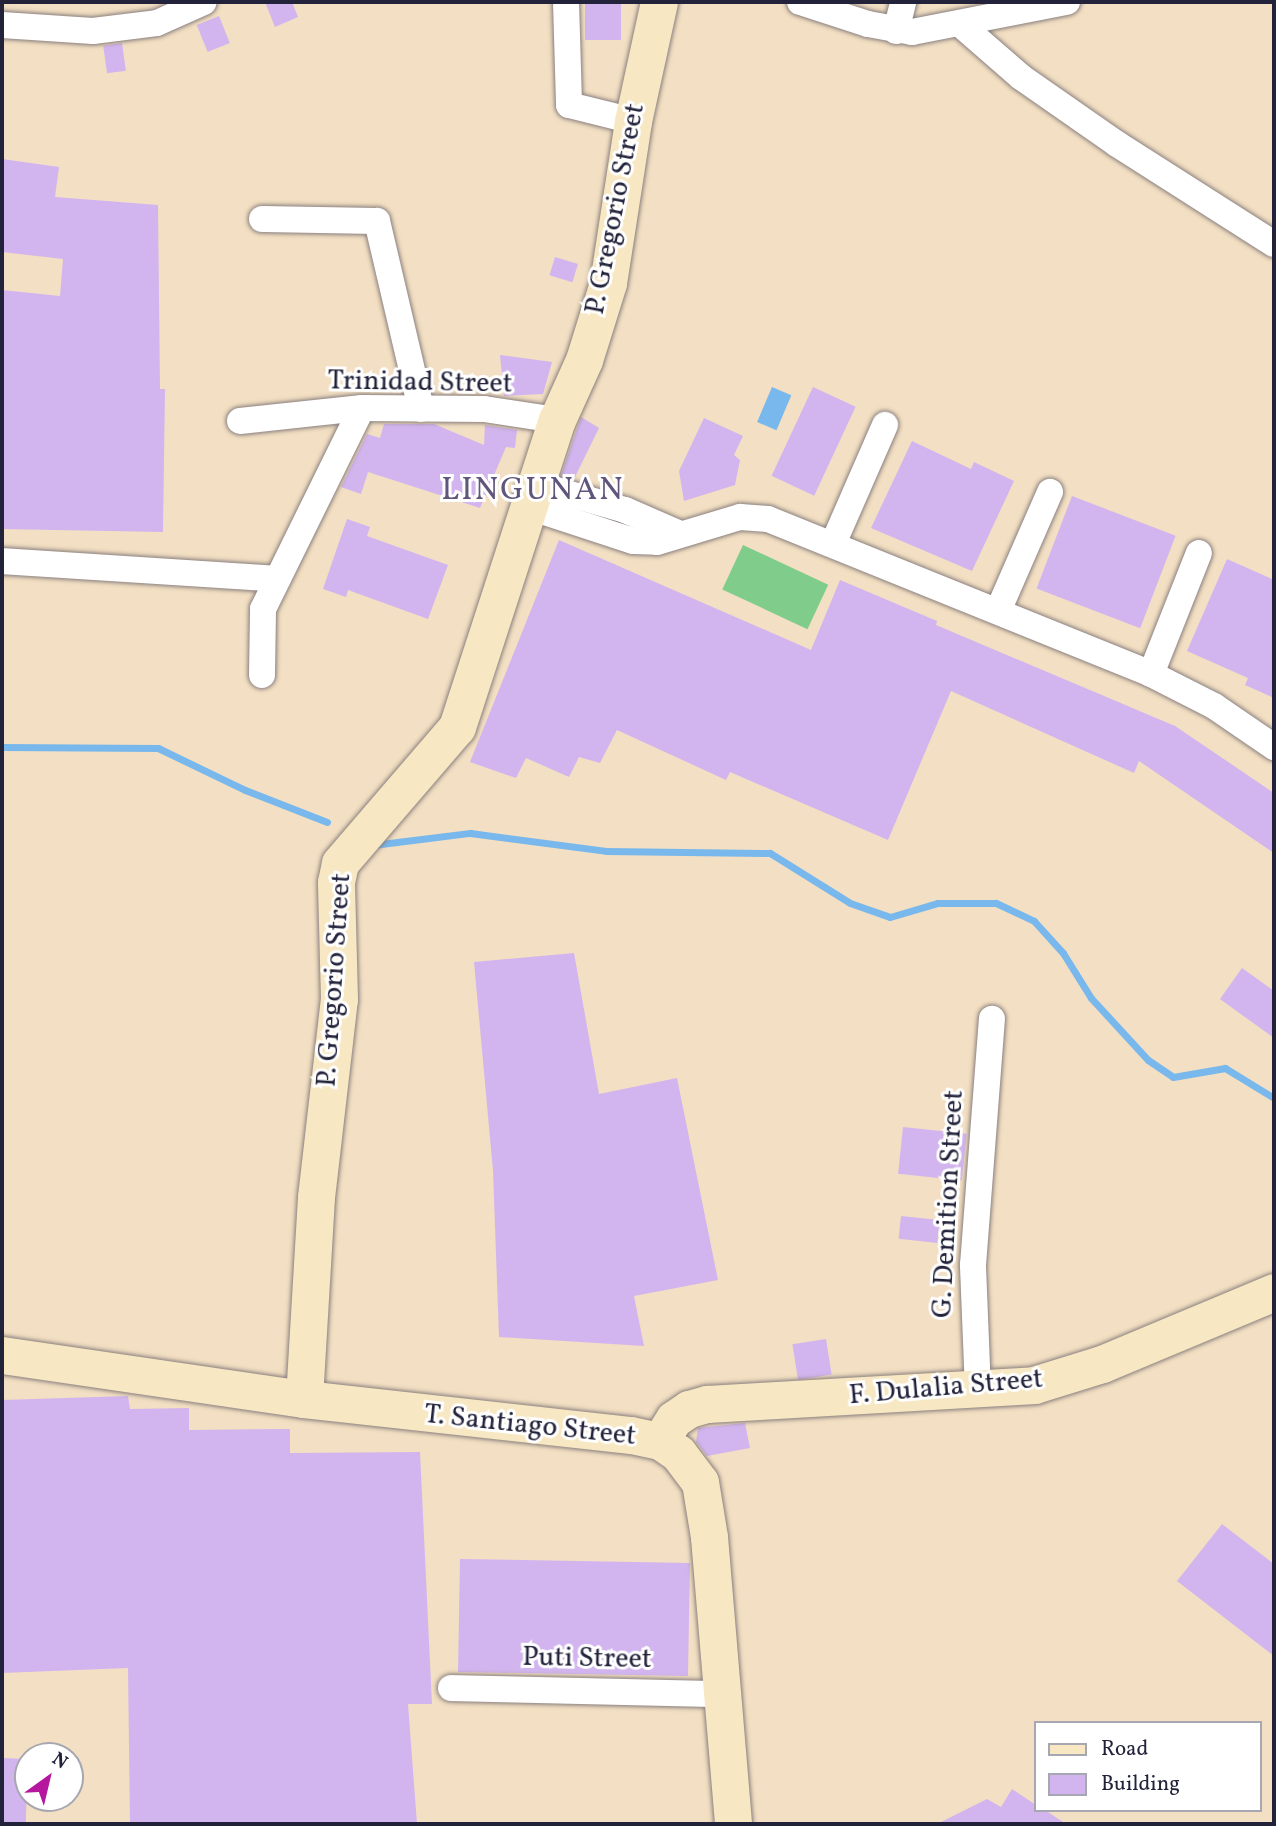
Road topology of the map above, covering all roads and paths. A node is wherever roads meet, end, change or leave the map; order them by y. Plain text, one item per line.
1 (204, 2) edge
2 (566, 2) edge
3 (659, 2) edge
4 (800, 2) edge
5 (903, 2) edge
6 (1067, 2) edge
7 (156, 12) edge
8 (960, 24) junction
9 (2, 25) edge
10 (896, 31) junction
11 (633, 121) junction
12 (262, 219) dead end
13 (1274, 244) edge
14 (362, 408) junction
15 (421, 409) junction
16 (557, 420) junction
17 (240, 421) dead end
18 (884, 425) dead end
19 (1050, 492) dead end
20 (534, 496) junction
21 (833, 544) junction
22 (1199, 553) dead end
23 (2, 561) edge
24 (277, 579) junction
25 (998, 611) junction
26 (1151, 674) junction
27 (262, 675) dead end
28 (1274, 747) edge
29 (992, 1019) dead end
30 (1274, 1292) edge
31 (2, 1355) edge
32 (978, 1391) junction
33 (304, 1399) junction
34 (660, 1441) junction
35 (451, 1688) dead end
36 (721, 1693) junction
37 (733, 1824) edge

1 - 7 street
2 - 11 street
3 - 11 street, P. Gregorio Street
4 - 10 street
5 - 10 street
6 - 8 street
7 - 9 street
8 - 10 street
8 - 13 street
11 - 16 street, P. Gregorio Street
12 - 15 street
14 - 15 street, Trinidad Street
14 - 17 street, Trinidad Street
14 - 24 street
15 - 16 street, Trinidad Street
16 - 20 street, P. Gregorio Street
18 - 21 street
19 - 25 street
20 - 21 street
20 - 33 street, P. Gregorio Street
21 - 25 street
22 - 26 street
23 - 24 street
24 - 27 street
25 - 26 street
26 - 28 street
29 - 32 street, G. Demition Street
30 - 32 street, F. Dulalia Street
31 - 33 street, T. Santiago Street
32 - 34 street, F. Dulalia Street
33 - 34 street, T. Santiago Street
34 - 36 street, T. Santiago Street
35 - 36 street, Puti Street
36 - 37 street, T. Santiago Street

